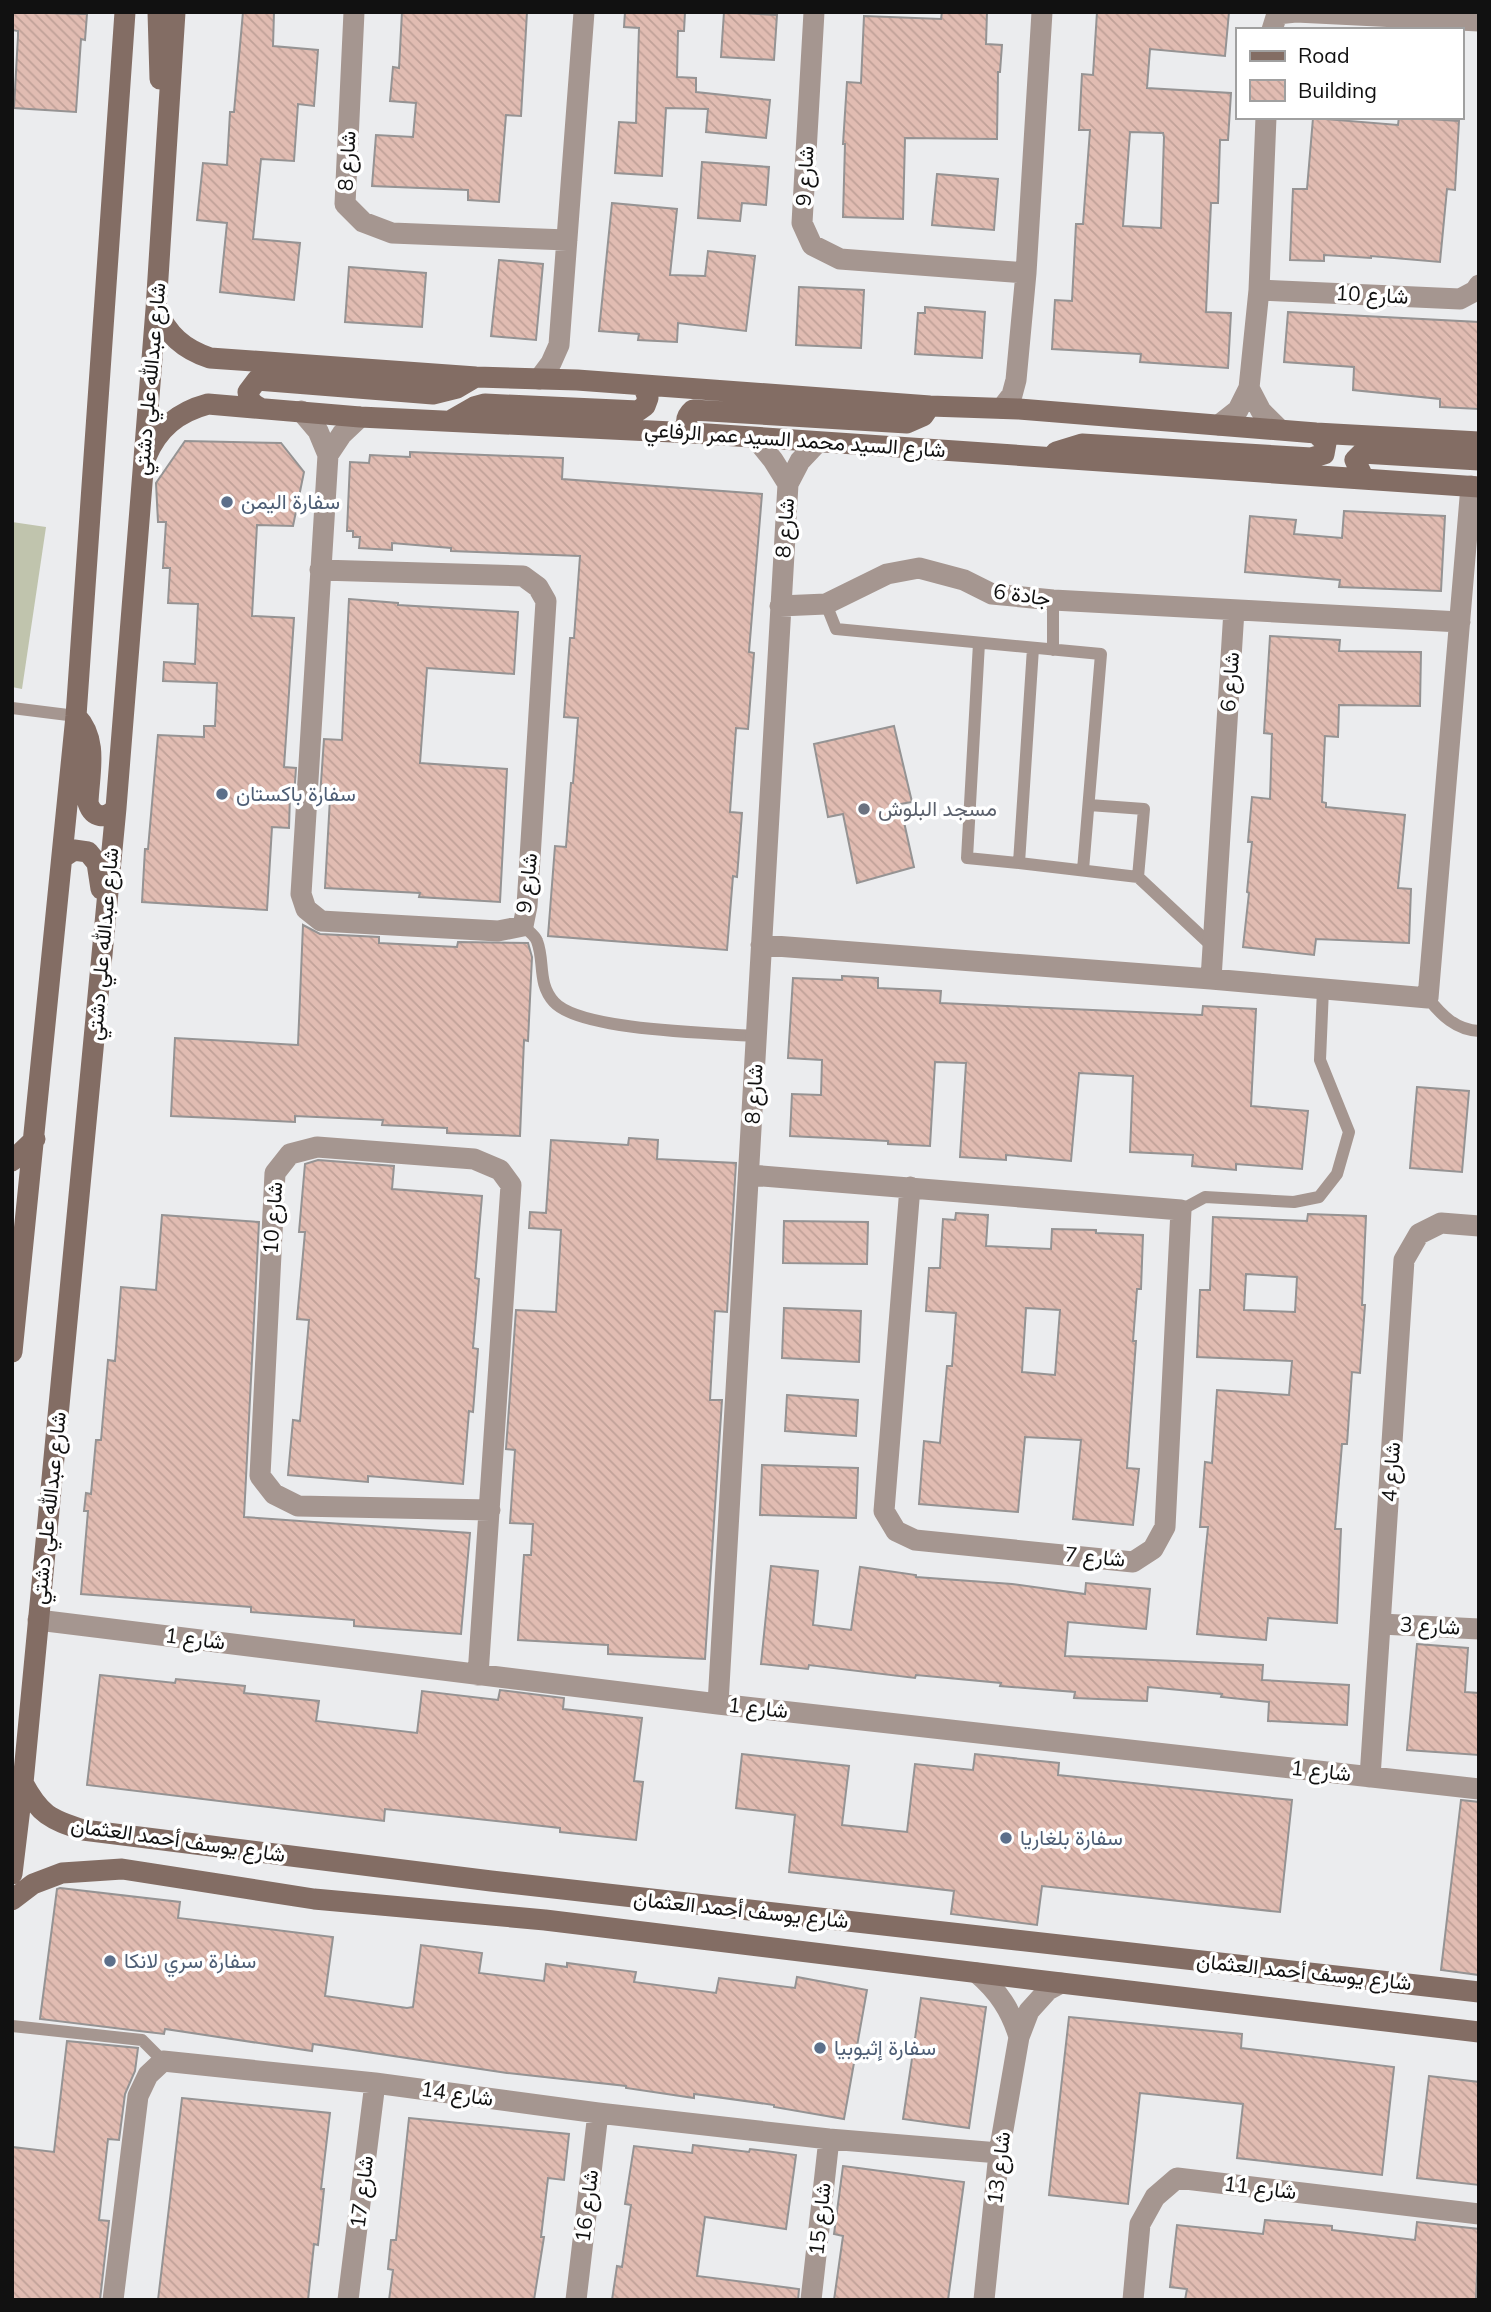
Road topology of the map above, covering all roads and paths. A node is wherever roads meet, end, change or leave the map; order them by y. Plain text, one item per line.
1 (125, 12) edge
2 (158, 12) edge
3 (175, 12) edge
4 (354, 12) edge
5 (584, 12) edge
6 (814, 12) edge
7 (1042, 12) edge
8 (1332, 13) edge
9 (1479, 20) edge
10 (1272, 28) edge
11 (1266, 119) edge
12 (168, 126) junction
13 (567, 240) junction
14 (1026, 274) junction
15 (1479, 285) edge
16 (1259, 290) junction
17 (156, 309) junction
18 (559, 345) junction
19 (476, 377) junction
20 (539, 379) junction
21 (577, 380) junction
22 (1016, 380) junction
23 (640, 385) junction
24 (1250, 388) junction
25 (930, 406) junction
26 (260, 408) junction
27 (1002, 408) junction
28 (301, 411) junction
29 (1041, 411) junction
30 (360, 417) junction
31 (451, 420) junction
32 (1219, 425) junction
33 (1279, 429) junction
34 (693, 433) junction
35 (1316, 433) junction
36 (756, 439) junction
37 (1479, 442) edge
38 (817, 443) junction
39 (328, 455) junction
40 (1044, 456) junction
41 (1479, 460) edge
42 (142, 469) junction
43 (1364, 479) junction
44 (788, 484) junction
45 (1475, 486) edge
46 (320, 570) junction
47 (1053, 600) junction
48 (826, 604) junction
49 (780, 606) junction
50 (1234, 610) junction
51 (1460, 622) junction
52 (979, 643) junction
53 (1033, 648) junction
54 (1053, 650) junction
55 (12, 708) edge
56 (76, 716) junction
57 (1088, 804) junction
58 (116, 808) junction
59 (62, 858) junction
60 (1019, 863) junction
61 (1083, 870) junction
62 (1138, 877) junction
63 (523, 926) junction
64 (104, 929) junction
65 (761, 945) junction
66 (1213, 947) junction
67 (1211, 979) junction
68 (1323, 989) junction
69 (1428, 998) junction
70 (1479, 1031) edge
71 (757, 1036) junction
72 (35, 1139) junction
73 (12, 1161) edge
74 (750, 1175) junction
75 (910, 1187) junction
76 (1181, 1210) junction
77 (1479, 1226) edge
78 (15, 1284) edge
79 (12, 1352) edge
80 (490, 1510) junction
81 (38, 1620) junction
82 (1381, 1624) junction
83 (1479, 1629) edge
84 (478, 1675) junction
85 (718, 1704) junction
86 (1370, 1777) junction
87 (23, 1783) junction
88 (1479, 1789) edge
89 (273, 1854) junction
90 (122, 1868) junction
91 (12, 1874) edge
92 (491, 1881) junction
93 (314, 1899) junction
94 (12, 1900) edge
95 (782, 1914) junction
96 (545, 1920) junction
97 (977, 1973) junction
98 (1061, 1983) junction
99 (1479, 1992) edge
100 (12, 2026) edge
101 (1479, 2032) edge
102 (1019, 2037) junction
103 (163, 2061) junction
104 (375, 2083) junction
105 (598, 2113) junction
106 (829, 2139) junction
107 (999, 2153) junction
108 (1479, 2214) edge
109 (113, 2300) edge
110 (348, 2300) edge
111 (576, 2300) edge
112 (811, 2300) edge
113 (984, 2300) edge
114 (1133, 2300) edge

1 - 56 street
2 - 12 street
3 - 12 street, شارع عبدالله علي دشتي
4 - 13 street, شارع 8
5 - 13 street
6 - 14 street, شارع 9
7 - 14 street
8 - 9 street
8 - 10 street
11 - 16 street
12 - 17 street, شارع عبدالله علي دشتي
13 - 18 street
14 - 22 street
15 - 16 street, شارع 10
16 - 24 street
17 - 19 street, شارع السيد محمد السيد عمر الرفاعي
17 - 42 street, شارع عبدالله علي دشتي
18 - 20 street
18 - 21 street
19 - 20 street, شارع السيد محمد السيد عمر الرفاعي
19 - 26 street
20 - 21 street, شارع السيد محمد السيد عمر الرفاعي
21 - 23 street, شارع السيد محمد السيد عمر الرفاعي
22 - 27 street
22 - 29 street
23 - 25 street, شارع السيد محمد السيد عمر الرفاعي
23 - 31 street
24 - 32 street
24 - 33 street
25 - 27 street, شارع السيد محمد السيد عمر الرفاعي
25 - 34 street
26 - 28 street, شارع السيد محمد السيد عمر الرفاعي
26 - 42 street, شارع السيد محمد السيد عمر الرفاعي
27 - 29 street, شارع السيد محمد السيد عمر الرفاعي
28 - 30 street, شارع السيد محمد السيد عمر الرفاعي
28 - 39 street
29 - 32 street, شارع السيد محمد السيد عمر الرفاعي
30 - 31 street, شارع السيد محمد السيد عمر الرفاعي
30 - 39 street
31 - 34 street, شارع السيد محمد السيد عمر الرفاعي
32 - 33 street, شارع السيد محمد السيد عمر الرفاعي
33 - 35 street, شارع السيد محمد السيد عمر الرفاعي
34 - 36 street, شارع السيد محمد السيد عمر الرفاعي
35 - 37 street, شارع السيد محمد السيد عمر الرفاعي
35 - 40 street
36 - 38 street, شارع السيد محمد السيد عمر الرفاعي
36 - 44 street, شارع 8
38 - 40 street, شارع السيد محمد السيد عمر الرفاعي
38 - 44 street, شارع 8
39 - 46 street, شارع 9
40 - 43 street, شارع السيد محمد السيد عمر الرفاعي
41 - 43 street
42 - 58 street, شارع عبدالله علي دشتي
43 - 45 street, شارع السيد محمد السيد عمر الرفاعي
44 - 49 street, شارع 8
45 - 51 street
46 - 63 street, شارع 9
46 - 63 street, شارع 9
47 - 48 street, جادة 6
47 - 50 street, جادة 6
47 - 54 lane
48 - 49 street, جادة 6
48 - 52 lane
49 - 65 street, شارع 8
50 - 51 street
50 - 66 street, شارع 6
51 - 69 street
52 - 53 lane
52 - 60 lane
53 - 54 lane
53 - 60 lane
54 - 57 lane
55 - 56 lane
56 - 58 street
56 - 59 street
57 - 61 lane
57 - 62 lane
58 - 64 street, شارع عبدالله علي دشتي
59 - 64 street
59 - 72 street
60 - 61 lane
61 - 62 lane
62 - 66 lane
63 - 71 lane
64 - 81 street, شارع عبدالله علي دشتي
65 - 67 street
65 - 71 street, شارع 8
66 - 67 street, شارع 6
67 - 68 street
68 - 69 street
68 - 76 lane
69 - 70 lane
71 - 74 street, شارع 8
72 - 73 street
72 - 78 street
74 - 75 street
74 - 85 street, شارع 8
75 - 76 street
75 - 76 street, شارع 7
77 - 82 street, شارع 4
78 - 79 street
80 - 80 street, شارع 10
80 - 84 street, شارع 10
81 - 84 street, شارع 1
81 - 87 street, شارع عبدالله علي دشتي
82 - 83 street, شارع 3
82 - 86 street, شارع 4
84 - 85 street, شارع 1
85 - 86 street, شارع 1
86 - 88 street, شارع 1
87 - 89 street, شارع يوسف أحمد العثمان
87 - 91 street, شارع عبدالله علي دشتي
89 - 90 street
89 - 92 street, شارع يوسف أحمد العثمان
90 - 93 street, شارع يوسف أحمد العثمان
90 - 94 street, شارع يوسف أحمد العثمان
92 - 93 street
92 - 95 street, شارع يوسف أحمد العثمان
93 - 96 street, شارع يوسف أحمد العثمان
95 - 96 street
95 - 99 street, شارع يوسف أحمد العثمان
96 - 97 street, شارع يوسف أحمد العثمان
97 - 98 street, شارع يوسف أحمد العثمان
97 - 102 street
98 - 101 street, شارع يوسف أحمد العثمان
98 - 102 street, شارع 13
100 - 103 lane
102 - 107 street, شارع 13
103 - 104 street, شارع 14
103 - 109 street
104 - 105 street, شارع 14
104 - 110 street, شارع 17
105 - 106 street, شارع 14
105 - 111 street, شارع 16
106 - 107 street, شارع 14
106 - 112 street, شارع 15
107 - 113 street, شارع 13
108 - 114 street, شارع 11

